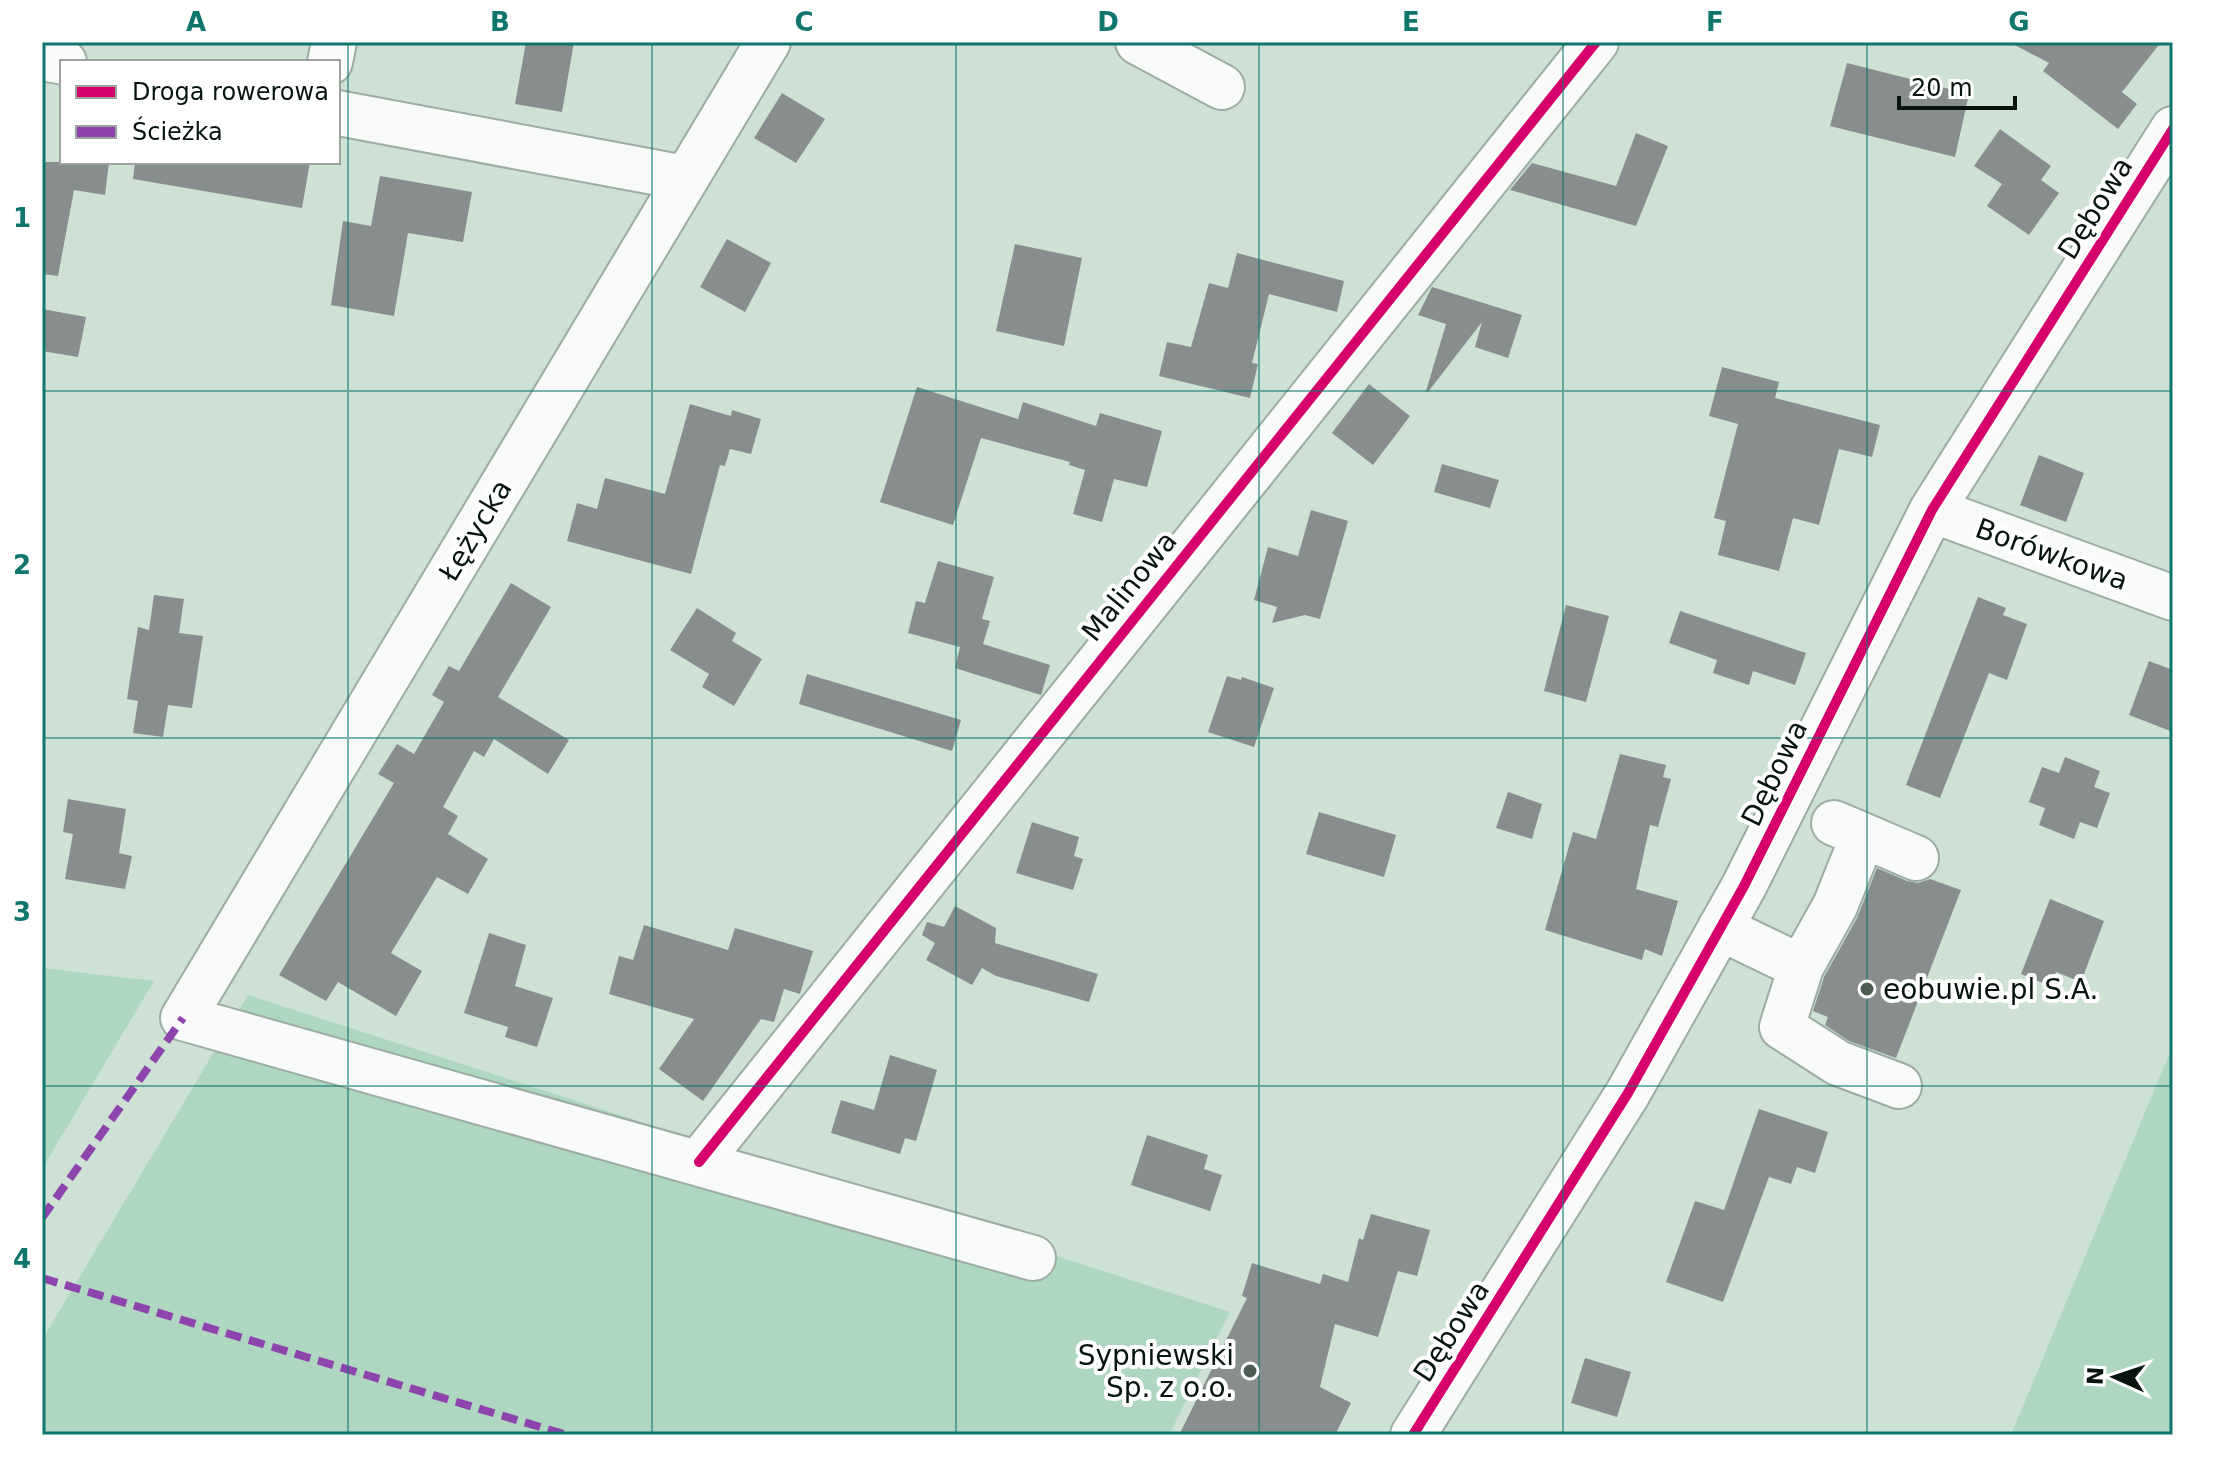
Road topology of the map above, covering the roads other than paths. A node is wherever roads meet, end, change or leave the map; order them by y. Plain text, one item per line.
1 (768, 42) edge
2 (1138, 42) edge
3 (1596, 42) edge
4 (1222, 87) dead end
5 (340, 113) edge
6 (2173, 129) edge
7 (685, 178) junction
8 (1932, 510) junction
9 (2173, 598) edge
10 (1916, 858) dead end
11 (1720, 928) junction
12 (1801, 967) junction
13 (1899, 1086) dead end
14 (699, 1162) junction
15 (1033, 1258) dead end
16 (1413, 1435) edge

1 - 7 street, Łężycka
2 - 4 street
3 - 14 street, Malinowa
5 - 7 street
6 - 8 street, Dębowa
7 - 14 street, Łężycka
8 - 9 street, Borówkowa
8 - 11 street, Dębowa
10 - 12 street
11 - 12 street
11 - 16 street, Dębowa
12 - 13 street
14 - 15 street

